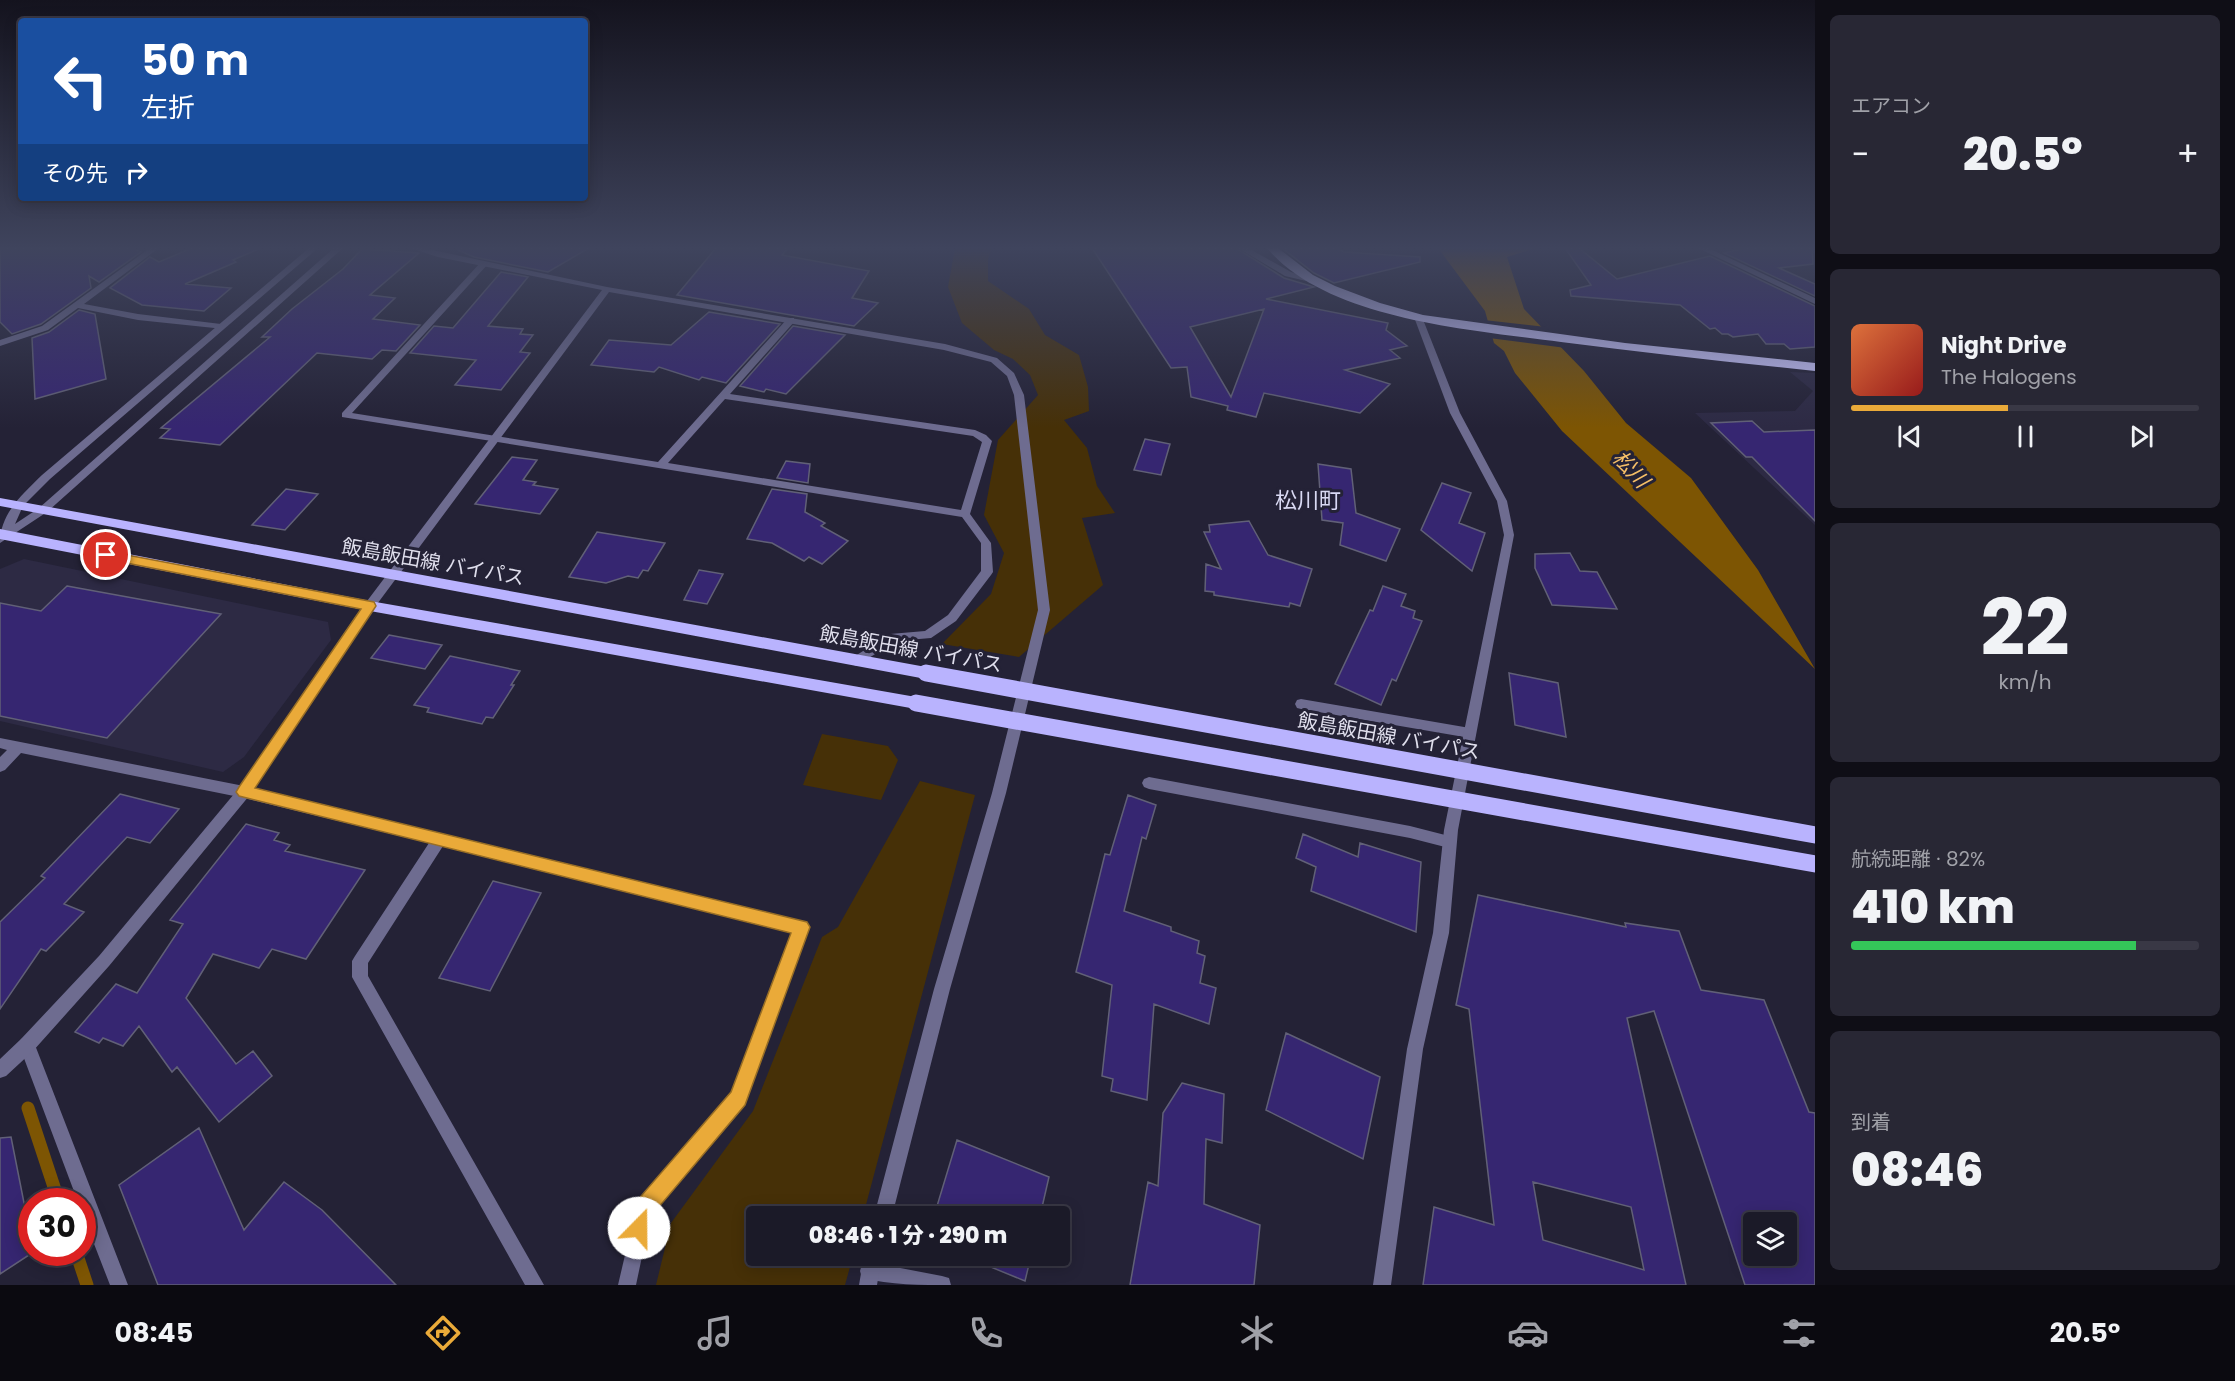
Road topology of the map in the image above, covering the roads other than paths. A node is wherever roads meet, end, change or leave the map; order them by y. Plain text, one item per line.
1 (73, 308) edge
2 (92, 308) edge
3 (243, 308) edge
4 (271, 308) edge
5 (444, 308) edge
6 (593, 308) edge
7 (720, 308) edge
8 (1387, 308) edge
9 (1418, 317) junction
10 (791, 320) junction
11 (221, 327) junction
12 (0, 343) edge
13 (1815, 367) edge
14 (724, 396) junction
15 (494, 439) junction
16 (660, 466) junction
17 (0, 502) edge
18 (18, 504) junction
19 (43, 510) junction
20 (965, 514) junction
21 (2, 536) edge
22 (393, 576) junction
23 (370, 606) junction
24 (856, 661) junction
25 (1301, 704) dead end
26 (1470, 732) junction
27 (0, 743) edge
28 (18, 747) junction
29 (0, 766) edge
30 (1149, 783) dead end
31 (244, 792) junction
32 (1815, 834) edge
33 (439, 840) junction
34 (1449, 842) junction
35 (1815, 864) edge
36 (27, 1046) junction
37 (0, 1070) edge
38 (886, 1206) edge
39 (870, 1271) edge
40 (119, 1285) edge
41 (535, 1285) edge
42 (627, 1285) edge
43 (942, 1285) edge
44 (1382, 1285) edge

1 - 12 street
2 - 11 street
3 - 11 street
4 - 19 street
5 - 15 street
6 - 15 street
7 - 10 street
8 - 9 highway
9 - 13 highway
9 - 26 street
10 - 14 street
10 - 38 street
11 - 18 street
14 - 16 street
14 - 20 street
15 - 16 street
15 - 22 street
16 - 20 street
17 - 18 main road, 飯島飯田線 バイパス
18 - 19 main road, 飯島飯田線 バイパス
18 - 21 street
19 - 21 street
19 - 22 main road, 飯島飯田線 バイパス
20 - 24 street
21 - 23 main road
22 - 23 street
22 - 24 main road, 飯島飯田線 バイパス
23 - 31 street
23 - 35 main road, bridge
24 - 32 main road, 飯島飯田線 バイパス, bridge
25 - 26 street
26 - 34 street
27 - 28 street
28 - 29 street
28 - 31 street
30 - 34 street
31 - 33 street
31 - 36 street
33 - 41 street
33 - 42 street
34 - 44 street
36 - 37 street
36 - 40 street
39 - 43 street

